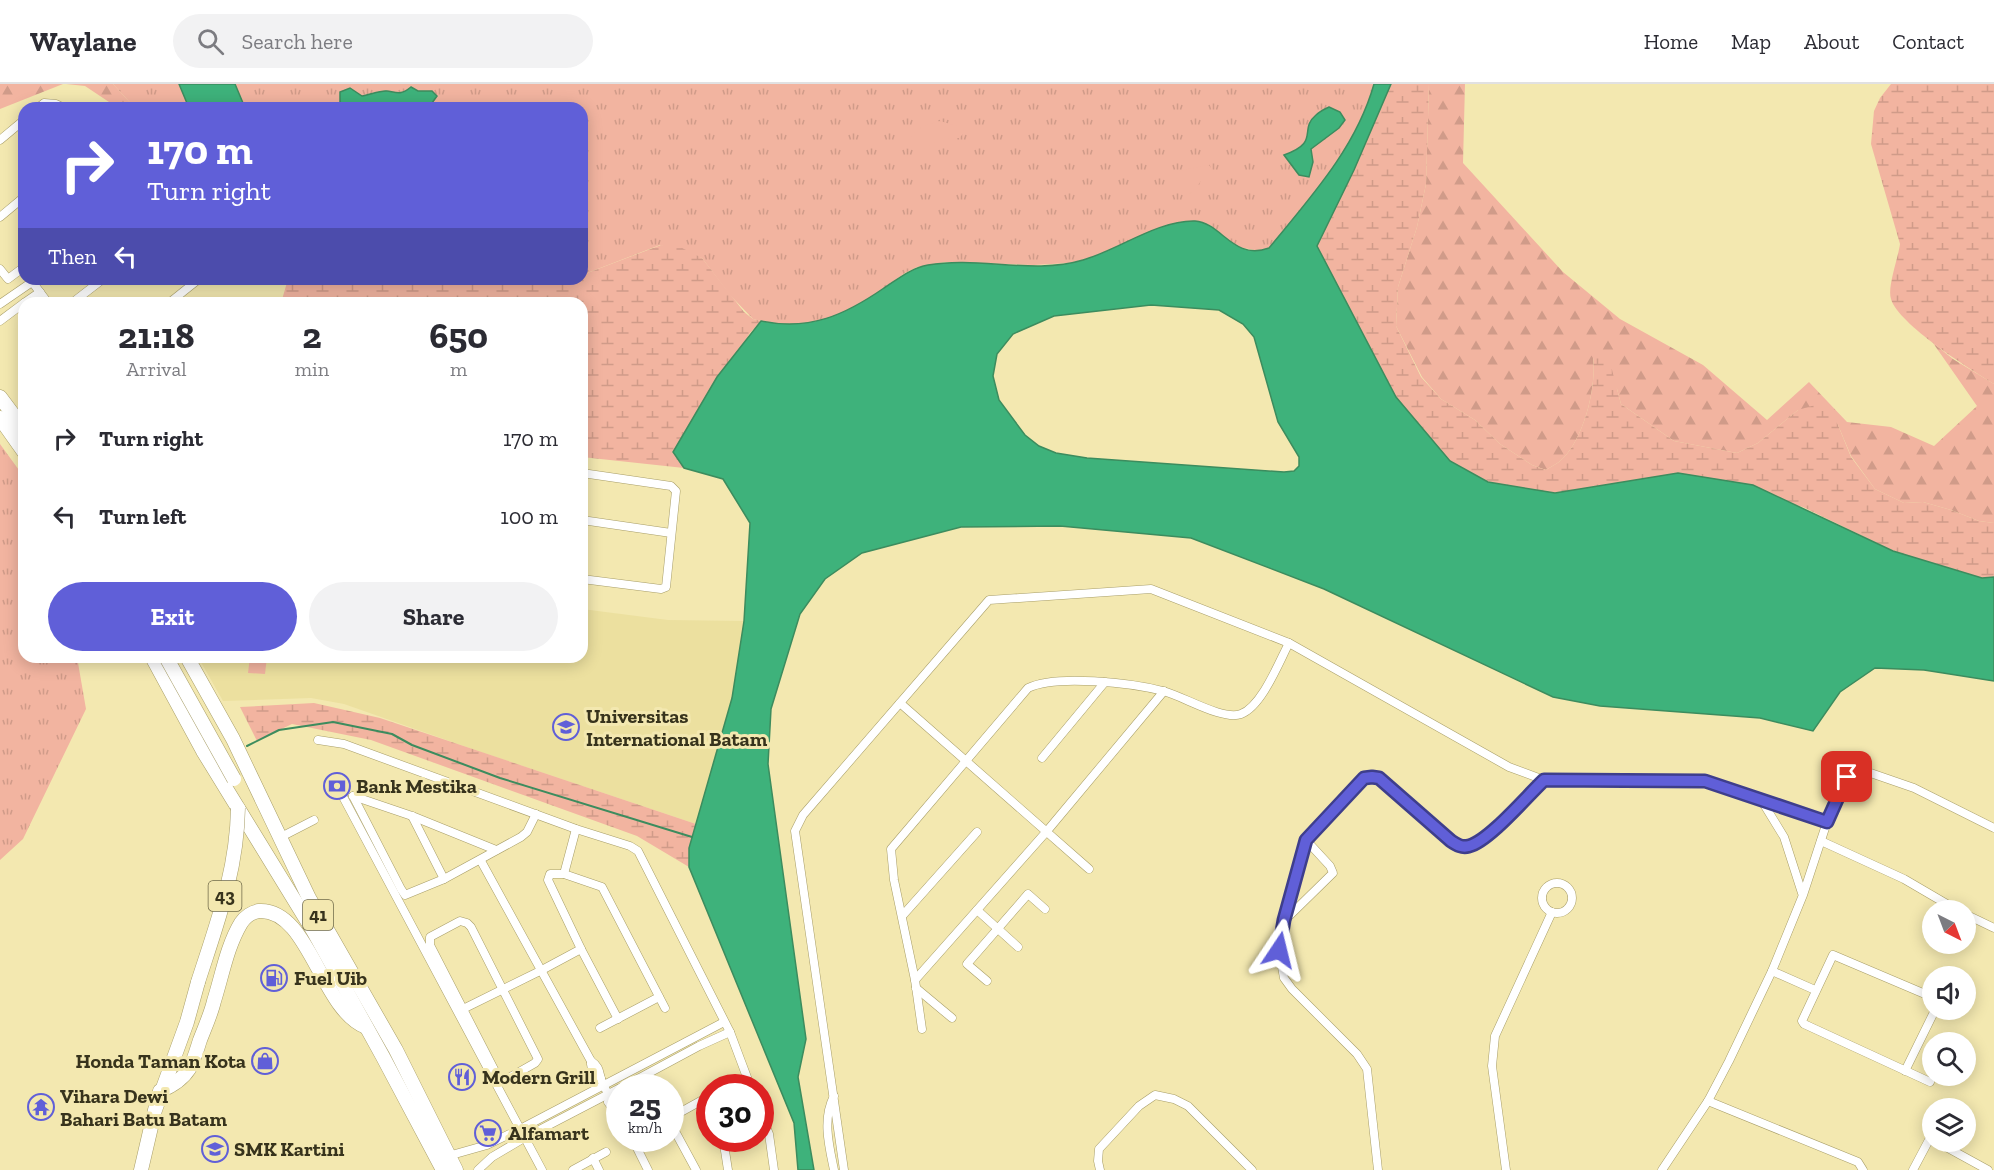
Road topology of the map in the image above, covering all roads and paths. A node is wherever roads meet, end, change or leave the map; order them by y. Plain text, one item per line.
1 (18, 125) edge
2 (0, 140) edge
3 (18, 203) edge
4 (0, 217) edge
5 (0, 269) edge
6 (18, 272) edge
7 (25, 285) edge
8 (35, 285) edge
9 (95, 285) edge
10 (192, 285) edge
11 (40, 292) junction
12 (33, 297) edge
13 (44, 297) edge
14 (80, 297) edge
15 (176, 297) edge
16 (0, 304) edge
17 (18, 308) edge
18 (0, 321) edge
19 (0, 397) edge
20 (0, 418) edge
21 (18, 421) edge
22 (18, 444) edge
23 (588, 475) edge
24 (588, 521) edge
25 (671, 533) junction
26 (588, 580) edge
27 (1289, 643) junction
28 (155, 663) edge
29 (169, 663) edge
30 (190, 663) edge
31 (1105, 682) junction
32 (1164, 691) junction
33 (900, 703) junction
34 (233, 739) junction
35 (318, 740) dead end
36 (203, 751) junction
37 (1042, 758) dead end
38 (967, 762) junction
39 (1544, 780) junction
40 (333, 789) dead end
41 (1760, 798) junction
42 (536, 814) junction
43 (412, 816) junction
44 (314, 820) dead end
45 (1827, 822) junction
46 (1994, 828) edge
47 (576, 829) junction
48 (1047, 831) junction
49 (977, 832) dead end
50 (279, 837) junction
51 (1306, 840) junction
52 (1821, 841) junction
53 (496, 850) junction
54 (481, 861) junction
55 (1089, 869) dead end
56 (564, 874) junction
57 (444, 879) junction
58 (1803, 895) junction
59 (1940, 900) edge
60 (1045, 909) dead end
61 (977, 910) junction
62 (1552, 912) junction
63 (903, 915) junction
64 (1976, 919) edge
65 (1284, 920) junction
66 (1994, 928) edge
67 (998, 929) junction
68 (1018, 947) dead end
69 (581, 949) junction
70 (540, 971) junction
71 (1772, 971) junction
72 (987, 981) dead end
73 (916, 984) junction
74 (502, 990) junction
75 (1815, 990) junction
76 (1922, 993) edge
77 (659, 997) junction
78 (665, 1008) dead end
79 (463, 1009) junction
80 (952, 1018) dead end
81 (618, 1019) junction
82 (1930, 1020) edge
83 (724, 1022) junction
84 (368, 1028) junction
85 (600, 1028) dead end
86 (922, 1029) dead end
87 (730, 1032) junction
88 (390, 1053) junction
89 (663, 1053) junction
90 (667, 1063) junction
91 (1905, 1071) junction
92 (646, 1074) edge
93 (746, 1074) edge
94 (1922, 1078) edge
95 (602, 1082) junction
96 (606, 1090) edge
97 (160, 1092) junction
98 (834, 1096) junction
99 (606, 1099) edge
100 (1708, 1101) junction
101 (519, 1128) junction
102 (524, 1138) junction
103 (684, 1147) edge
104 (606, 1152) dead end
105 (639, 1152) edge
106 (725, 1152) edge
107 (772, 1152) edge
108 (1925, 1152) edge
109 (1956, 1152) edge
110 (448, 1156) junction
111 (593, 1158) junction
112 (141, 1170) edge
113 (443, 1170) edge
114 (456, 1170) edge
115 (478, 1170) edge
116 (542, 1170) edge
117 (573, 1170) edge
118 (599, 1170) edge
119 (648, 1170) edge
120 (696, 1170) edge
121 (728, 1170) edge
122 (774, 1170) edge
123 (834, 1170) edge
124 (844, 1170) edge
125 (1100, 1170) edge
126 (1252, 1170) edge
127 (1378, 1170) edge
128 (1506, 1170) edge
129 (1662, 1170) edge
130 (1863, 1170) edge
131 (1913, 1170) edge
132 (1988, 1170) edge

1 - 2 street
3 - 4 street
5 - 6 street
7 - 16 street
8 - 11 street
9 - 14 street
10 - 15 street
11 - 12 street
11 - 13 street
17 - 18 street
19 - 21 highway
20 - 22 highway
23 - 25 street
24 - 25 street
25 - 26 street
27 - 32 street
27 - 33 street
27 - 39 street
28 - 36 highway
29 - 97 highway, 43, bridge
30 - 34 highway, 41
31 - 32 street
31 - 37 street
31 - 38 street
32 - 48 street
33 - 38 street
33 - 98 street
34 - 36 highway
34 - 50 highway, 41
35 - 42 street
36 - 84 highway, 41
38 - 48 street
38 - 63 street
39 - 41 street
39 - 51 street
40 - 101 street
41 - 45 street
41 - 58 street
42 - 47 street
42 - 53 street
43 - 53 street
43 - 57 street
43 - 57 street
44 - 50 street
45 - 46 street
45 - 52 street
47 - 56 street
47 - 83 street
48 - 55 street
48 - 61 street
49 - 63 street
50 - 88 highway, 41
51 - 65 street
51 - 65 street
52 - 58 street
52 - 59 street
53 - 54 street
54 - 57 street
54 - 70 street
56 - 69 street
56 - 77 street
58 - 71 street
60 - 67 street
61 - 67 street
61 - 73 street
62 - 62 street
62 - 128 street
63 - 73 street
64 - 66 street
65 - 127 street
67 - 68 street
67 - 72 street
69 - 70 street
69 - 81 street
70 - 74 street
70 - 95 street
71 - 75 street
71 - 100 street
73 - 80 street
73 - 86 street
74 - 79 street
74 - 79 street
74 - 79 street
75 - 76 street
75 - 91 street
77 - 78 street
77 - 81 street
81 - 85 street
82 - 91 street
83 - 87 street
83 - 89 street
84 - 88 highway, 41
84 - 97 highway
87 - 90 street
87 - 93 street
88 - 110 highway, 41
88 - 113 highway, 41
89 - 90 street
89 - 95 street
90 - 92 street
91 - 94 street
95 - 96 street
95 - 101 street
97 - 112 highway, 43
98 - 123 street
98 - 124 street
99 - 102 street
100 - 129 street
100 - 130 street
101 - 102 street
101 - 110 street
102 - 115 street
102 - 116 street
103 - 120 street
104 - 111 street
105 - 119 street
106 - 121 street
107 - 122 street
108 - 131 street
109 - 132 street
110 - 114 highway, 41
111 - 117 street
111 - 118 street
125 - 126 street

